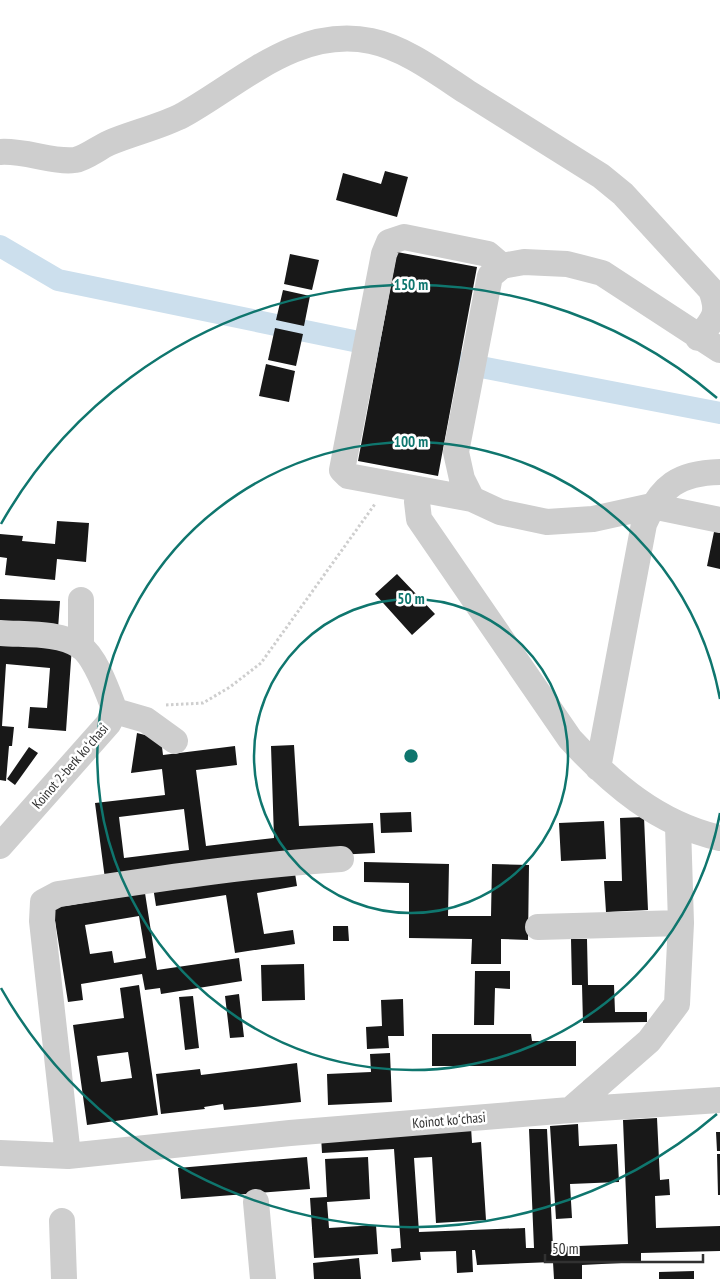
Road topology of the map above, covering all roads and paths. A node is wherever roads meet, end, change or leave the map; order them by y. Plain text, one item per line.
1 (0, 152) edge
2 (502, 266) junction
3 (709, 344) edge
4 (720, 472) edge
5 (381, 482) junction
6 (419, 489) junction
7 (472, 498) junction
8 (652, 506) junction
9 (720, 520) edge
10 (81, 600) dead end
11 (0, 633) edge
12 (81, 647) junction
13 (162, 705) dead end
14 (114, 711) junction
15 (176, 740) dead end
16 (598, 768) junction
17 (678, 826) junction
18 (720, 838) edge
19 (0, 846) edge
20 (341, 859) dead end
21 (681, 923) junction
22 (538, 927) dead end
23 (720, 1100) edge
24 (570, 1110) junction
25 (0, 1153) edge
26 (68, 1156) junction
27 (256, 1202) dead end
28 (62, 1220) dead end
29 (64, 1279) edge
30 (263, 1279) edge

1 - 3 street
2 - 3 street
2 - 5 street
2 - 7 street
4 - 8 street
5 - 6 street
5 - 13 path
6 - 7 street
6 - 16 street
7 - 8 street
8 - 9 street
8 - 16 street
10 - 12 street
11 - 12 street
12 - 14 street, Koinot 2-berk koʻchasi
14 - 15 street
14 - 19 street, Koinot 2-berk koʻchasi
16 - 17 street
17 - 18 street
17 - 21 street
20 - 26 street
21 - 22 street
21 - 24 street
23 - 24 street, Koinot koʻchasi
24 - 26 street, Koinot koʻchasi
25 - 26 street, Koinot koʻchasi
27 - 30 street
28 - 29 street

